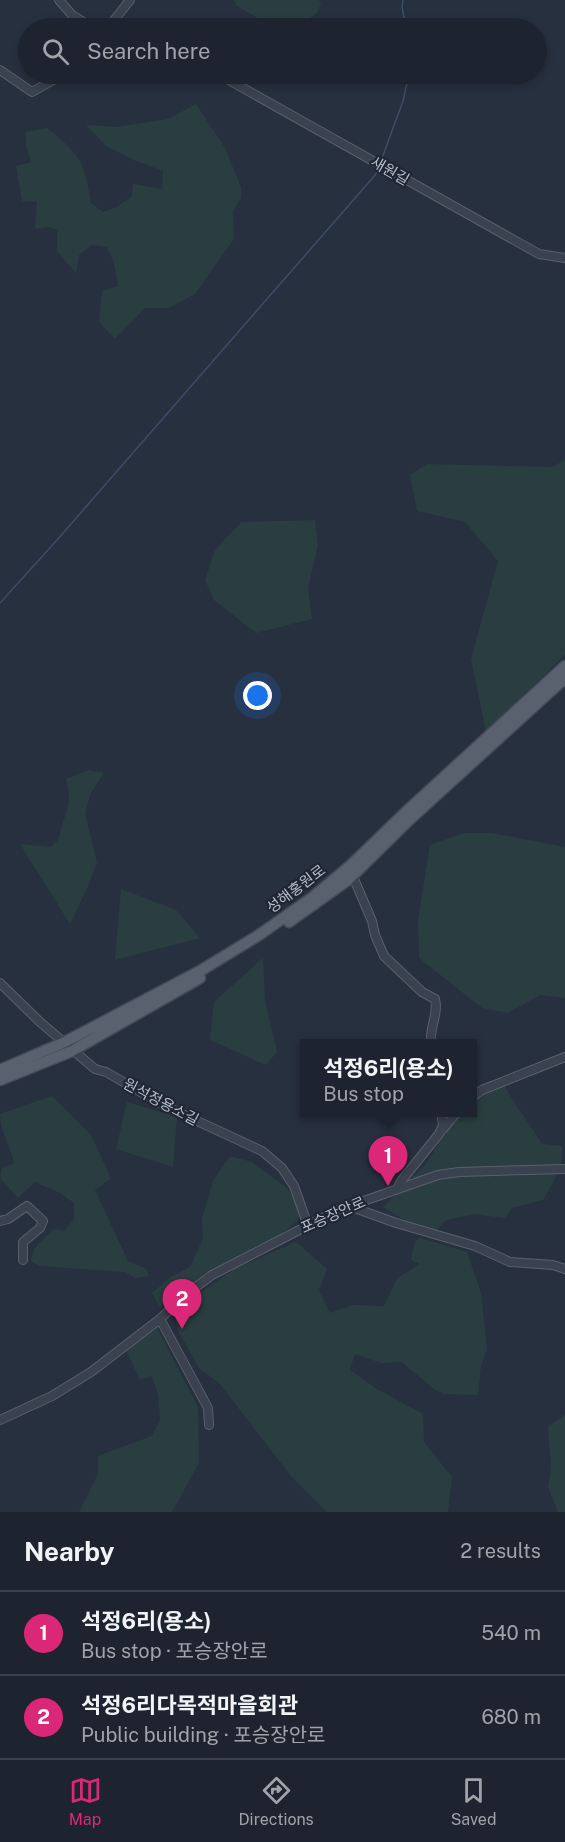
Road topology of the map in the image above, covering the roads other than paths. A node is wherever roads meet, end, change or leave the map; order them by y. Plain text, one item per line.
1 (59, 0) edge
2 (130, 0) edge
3 (77, 18) edge
4 (118, 18) edge
5 (0, 70) edge
6 (18, 82) edge
7 (20, 84) edge
8 (46, 84) edge
9 (237, 84) edge
10 (565, 258) edge
11 (565, 666) edge
12 (565, 678) edge
13 (354, 879) dead end
14 (0, 983) edge
15 (431, 1039) edge
16 (68, 1046) junction
17 (565, 1057) edge
18 (0, 1070) edge
19 (0, 1080) edge
20 (477, 1094) edge
21 (442, 1117) edge
22 (454, 1117) edge
23 (439, 1134) junction
24 (565, 1169) edge
25 (397, 1189) junction
26 (349, 1206) junction
27 (0, 1221) edge
28 (308, 1226) junction
29 (23, 1260) dead end
30 (565, 1269) edge
31 (160, 1319) junction
32 (0, 1420) edge
33 (209, 1425) dead end

1 - 3 street
2 - 4 street
5 - 6 street
7 - 8 street
9 - 10 street, 새원길
11 - 16 main road, 성해홍원로
12 - 16 main road, 성해홍원로
13 - 15 street
14 - 16 street, 원석정용소길
16 - 18 main road, 성해홍원로
16 - 19 main road, 성해홍원로
16 - 28 street, 원석정용소길
17 - 20 street
21 - 23 street
22 - 23 street
23 - 25 street
24 - 25 street, 포승장안로
25 - 26 street, 포승장안로
26 - 28 street, 포승장안로
26 - 30 street
27 - 29 street
28 - 31 street, 포승장안로
31 - 32 street, 포승장안로
31 - 33 street

